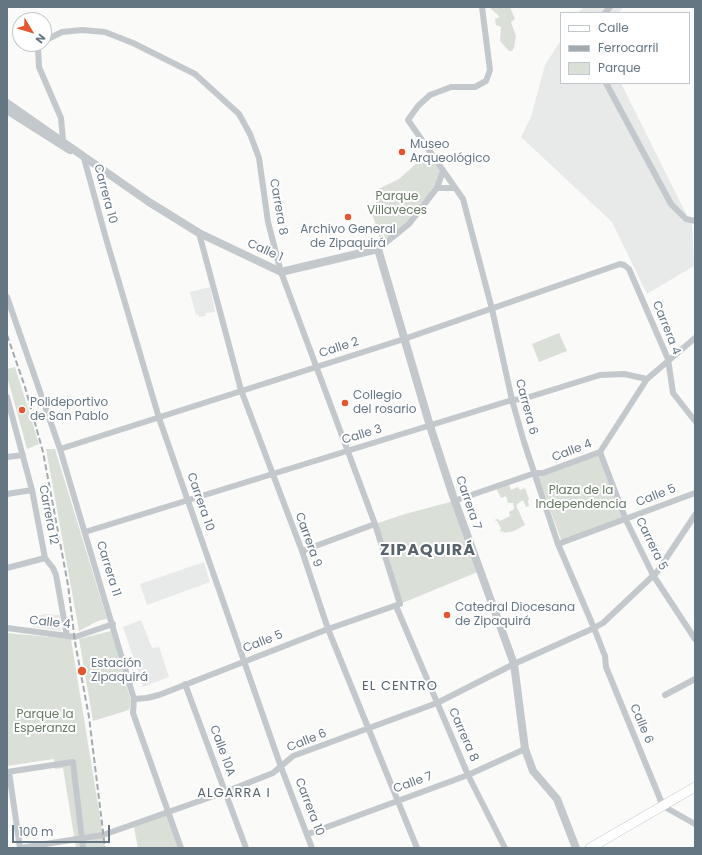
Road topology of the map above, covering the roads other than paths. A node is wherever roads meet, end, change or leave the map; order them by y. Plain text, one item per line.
1 (482, 7) edge
2 (52, 37) edge
3 (38, 52) edge
4 (607, 84) edge
5 (7, 102) edge
6 (7, 110) edge
7 (63, 140) junction
8 (83, 157) junction
9 (444, 171) junction
10 (437, 188) junction
11 (455, 188) junction
12 (695, 221) edge
13 (199, 232) junction
14 (378, 249) junction
15 (624, 265) joint
16 (281, 272) junction
17 (7, 297) edge
18 (492, 309) junction
19 (695, 338) edge
20 (404, 339) junction
21 (668, 359) junction
22 (316, 367) junction
23 (647, 379) junction
24 (241, 390) junction
25 (7, 397) edge
26 (512, 400) junction
27 (159, 418) junction
28 (695, 421) edge
29 (430, 426) junction
30 (60, 449) junction
31 (346, 451) junction
32 (600, 452) junction
33 (23, 455) junction
34 (7, 457) edge
35 (535, 473) junction
36 (272, 476) junction
37 (32, 490) junction
38 (695, 493) edge
39 (7, 494) edge
40 (188, 500) junction
41 (454, 501) junction
42 (695, 515) edge
43 (626, 520) junction
44 (375, 524) junction
45 (85, 532) junction
46 (558, 544) junction
47 (302, 551) junction
48 (45, 558) junction
49 (7, 568) edge
50 (653, 575) junction
51 (398, 605) junction
52 (113, 624) junction
53 (7, 628) edge
54 (594, 628) junction
55 (328, 629) junction
56 (693, 630) edge
57 (67, 636) junction
58 (695, 639) edge
59 (245, 661) junction
60 (514, 664) junction
61 (695, 680) edge
62 (185, 684) junction
63 (664, 695) dead end
64 (134, 699) junction
65 (437, 703) junction
66 (369, 729) junction
67 (525, 749) junction
68 (281, 767) junction
69 (8, 772) edge
70 (468, 775) junction
71 (695, 787) edge
72 (225, 792) junction
73 (396, 800) junction
74 (663, 806) junction
75 (168, 813) junction
76 (695, 824) edge
77 (308, 834) junction
78 (82, 838) junction
79 (20, 848) edge
80 (83, 848) edge
81 (181, 848) edge
82 (246, 848) edge
83 (312, 848) edge
84 (417, 848) edge
85 (505, 848) edge
86 (576, 848) edge
87 (590, 848) edge

1 - 9 street, Carrera 6
2 - 16 street, Carrera 8
3 - 7 street
4 - 12 street
5 - 7 street, Calle 1
6 - 8 street, Calle 1
7 - 8 street, Calle 1
8 - 13 street, Calle 1
8 - 27 street, Carrera 10
9 - 10 street, Calle 1
9 - 11 street, Carrera 6
10 - 11 street
10 - 14 street, Calle 1
11 - 18 street, Carrera 6
13 - 16 street, Calle 1
13 - 24 street, Carrera 9
14 - 16 street, Calle 1
14 - 20 street, Carrera 7
15 - 18 street, Calle 2
15 - 21 street, Carrera 4
16 - 22 street, Carrera 8
17 - 30 street, Carrera 11
18 - 20 street, Calle 2
18 - 26 street, Carrera 6
19 - 21 street, Calle 4
20 - 22 street, Calle 2
20 - 29 street, Carrera 7
21 - 23 street, Calle 4
21 - 28 street, Carrera 4
22 - 24 street, Calle 2
22 - 31 street, Carrera 8
23 - 26 street, Calle 3
23 - 32 street, Calle 4
24 - 27 street, Calle 2
24 - 36 street, Carrera 9
25 - 33 street, Carrera 12
26 - 29 street, Calle 3
26 - 35 street, Carrera 6
27 - 30 street, Calle 2
27 - 40 street, Carrera 10
29 - 31 street, Calle 3
29 - 41 street, Carrera 7
30 - 45 street, Carrera 11
31 - 36 street, Calle 3
31 - 44 street, Carrera 8
32 - 35 street, Calle 4
32 - 43 street, Carrera 5
33 - 34 street
33 - 37 street, Carrera 12
35 - 41 street, Calle 4
35 - 46 street, Carrera 6
36 - 40 street, Calle 3
36 - 47 street, Carrera 9
37 - 39 street
37 - 48 street, Carrera 12
38 - 43 street, Calle 5
40 - 45 street, Calle 3
40 - 59 street, Carrera 10
41 - 60 street, Carrera 7
42 - 50 street, Calle 6
43 - 46 street, Calle 5
43 - 50 street, Carrera 5
44 - 47 street
44 - 51 street, Carrera 8
45 - 52 street, Carrera 11
46 - 54 street, Carrera 6
47 - 55 street, Carrera 9
48 - 49 street
48 - 57 street, Carrera 12
50 - 54 street, Calle 6
50 - 56 street, Carrera 5
51 - 55 street, Calle 5
51 - 65 street, Carrera 8
52 - 57 street, Calle 4
52 - 64 street, Carrera 11
53 - 57 street, Calle 4
54 - 60 street, Calle 6
54 - 74 street, Calle 6
55 - 59 street, Calle 5
55 - 66 street, Carrera 9
56 - 58 street, Carrera 5
59 - 62 street, Calle 5
59 - 68 street, Carrera 10
60 - 65 street, Calle 6
60 - 67 street, Carrera 7
61 - 63 street
62 - 64 street, Calle 5
62 - 72 street, Calle 10A
64 - 75 street, Carrera 11
65 - 66 street, Calle 6
65 - 70 street, Carrera 8
66 - 68 street, Calle 6
66 - 73 street, Carrera 9
67 - 70 street, Calle 7
67 - 86 street, Carrera 7
68 - 72 street, Calle 6
68 - 77 street, Carrera 10
69 - 78 street
69 - 79 street
70 - 73 street, Calle 7
70 - 85 street, Carrera 8
71 - 74 main road
72 - 75 street, Calle 6
72 - 82 street, Calle 10A
73 - 77 street, Calle 7
73 - 84 street, Carrera 9
74 - 76 street
74 - 87 main road
75 - 78 street, Calle 6
75 - 81 street, Carrera 11
77 - 83 street, Carrera 10
78 - 79 street, Calle 6
78 - 80 street

